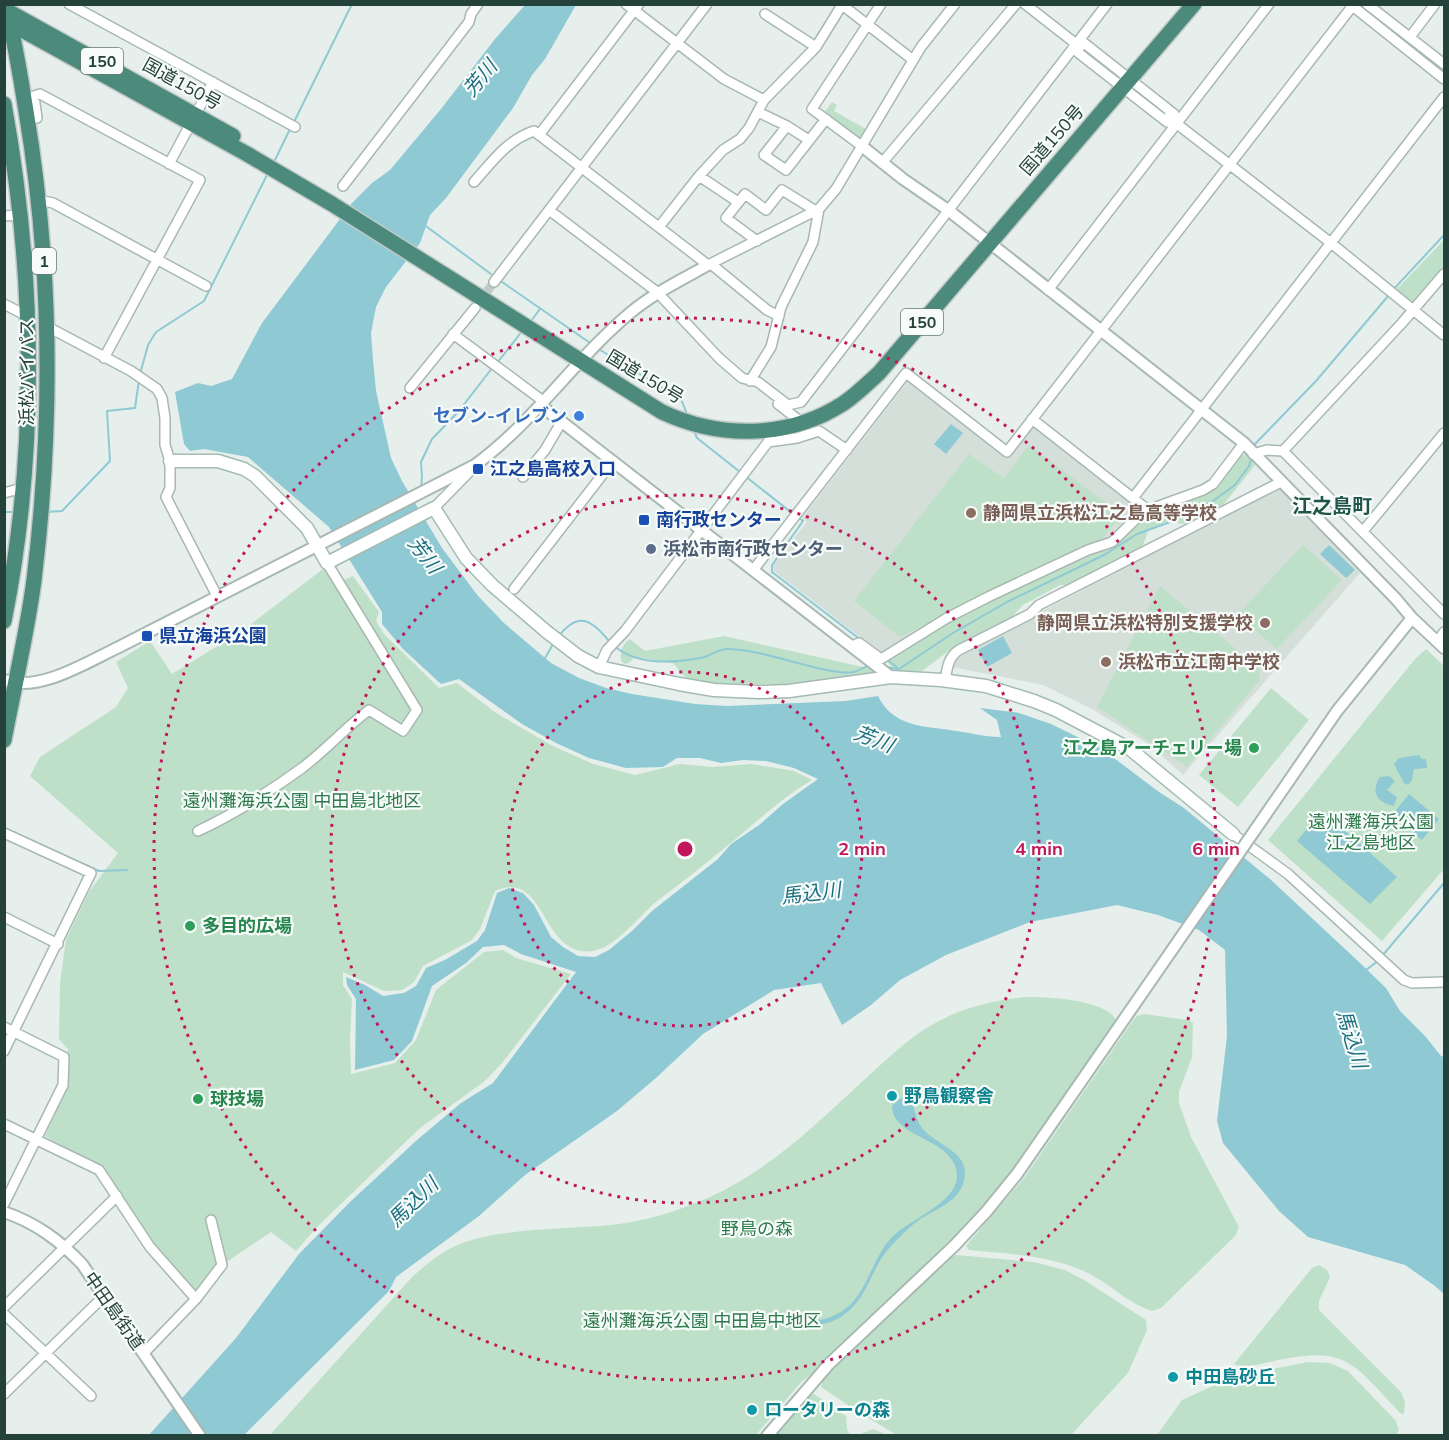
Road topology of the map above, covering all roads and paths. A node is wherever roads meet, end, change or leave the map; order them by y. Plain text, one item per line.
1 (69, 4) edge
2 (478, 4) edge
3 (707, 4) edge
4 (881, 4) edge
5 (955, 4) edge
6 (1016, 4) edge
7 (1025, 4) edge
8 (1107, 4) edge
9 (1194, 4) edge
10 (1269, 4) edge
11 (1367, 4) edge
12 (1435, 4) edge
13 (842, 5) edge
14 (1352, 5) edge
15 (633, 7) edge
16 (6, 13) edge
17 (765, 14) dead end
18 (867, 24) junction
19 (1410, 37) junction
20 (677, 44) junction
21 (1077, 44) junction
22 (816, 47) junction
23 (913, 60) junction
24 (1444, 64) edge
25 (1110, 71) tunnel mouth
26 (1444, 79) edge
27 (213, 82) junction
28 (1126, 84) junction
29 (1444, 97) edge
30 (764, 100) junction
31 (5, 106) edge
32 (758, 112) junction
33 (27, 117) junction
34 (1168, 117) tunnel mouth
35 (194, 119) junction
36 (826, 119) junction
37 (1177, 123) junction
38 (292, 125) dead end
39 (787, 126) junction
40 (539, 135) junction
41 (809, 140) junction
42 (863, 147) junction
43 (882, 163) junction
44 (169, 164) junction
45 (1230, 164) junction
46 (582, 167) junction
47 (699, 176) junction
48 (474, 182) dead end
49 (343, 186) dead end
50 (39, 200) junction
51 (738, 202) junction
52 (549, 210) junction
53 (817, 210) junction
54 (948, 210) junction
55 (12, 216) edge
56 (659, 227) junction
57 (757, 241) junction
58 (988, 243) junction
59 (1331, 243) junction
60 (158, 259) junction
61 (710, 264) junction
62 (1444, 274) edge
63 (494, 282) tunnel mouth
64 (206, 286) dead end
65 (1048, 290) junction
66 (657, 292) junction
67 (4, 304) edge
68 (475, 308) tunnel mouth
69 (1415, 309) junction
70 (27, 316) junction
71 (779, 316) junction
72 (48, 327) junction
73 (1101, 331) junction
74 (453, 334) junction
75 (1444, 334) edge
76 (104, 358) junction
77 (581, 361) junction
78 (750, 381) junction
79 (410, 388) dead end
80 (542, 403) junction
81 (1202, 410) junction
82 (796, 418) dead end
83 (1032, 419) junction
84 (562, 421) junction
85 (1444, 434) edge
86 (819, 436) dead end
87 (1244, 443) junction
88 (1283, 451) junction
89 (846, 452) junction
90 (1253, 454) junction
91 (170, 460) junction
92 (613, 461) junction
93 (475, 465) junction
94 (523, 477) dead end
95 (1281, 482) junction
96 (4, 493) edge
97 (22, 493) junction
98 (1133, 498) junction
99 (434, 508) junction
100 (1149, 510) junction
101 (702, 530) junction
102 (1364, 530) junction
103 (319, 545) junction
104 (327, 562) junction
105 (10, 566) edge
106 (754, 569) junction
107 (514, 589) dead end
108 (217, 596) junction
109 (1444, 614) edge
110 (1412, 618) junction
111 (4, 621) edge
112 (1442, 640) edge
113 (852, 646) junction
114 (599, 667) junction
115 (891, 677) junction
116 (945, 681) junction
117 (10, 682) edge
118 (4, 740) edge
119 (198, 831) dead end
120 (4, 833) edge
121 (1233, 834) joint
122 (4, 916) edge
123 (58, 944) junction
124 (1444, 982) edge
125 (4, 1027) edge
126 (14, 1032) junction
127 (4, 1051) edge
128 (4, 1124) edge
129 (36, 1140) junction
130 (117, 1196) junction
131 (4, 1204) edge
132 (4, 1212) edge
133 (211, 1220) dead end
134 (64, 1246) junction
135 (104, 1296) junction
136 (196, 1299) junction
137 (4, 1307) edge
138 (4, 1314) edge
139 (45, 1353) junction
140 (144, 1353) junction
141 (4, 1394) edge
142 (91, 1396) dead end
143 (200, 1436) edge
144 (767, 1436) edge

1 - 27 street
2 - 49 street
3 - 20 street
4 - 18 street
5 - 23 street
6 - 43 street
7 - 21 street
8 - 21 street
9 - 28 highway, 国道150号 / 150
10 - 37 street
11 - 19 street
12 - 19 street
13 - 18 street
13 - 22 street
14 - 26 street
14 - 45 street
15 - 20 street
15 - 40 street
16 - 33 highway, 浜松バイパス / 1
16 - 35 highway, 国道150号 / 150
17 - 22 street
18 - 23 street
18 - 36 street
19 - 24 street
20 - 30 street
20 - 46 street
21 - 25 street
21 - 28 street
21 - 54 street
22 - 30 street
23 - 42 street
27 - 35 street
27 - 38 street
28 - 37 street
28 - 58 highway, 国道150号 / 150
29 - 59 street
30 - 32 street
31 - 55 highway, 浜松バイパス / 1
32 - 39 street
32 - 47 street
33 - 44 street
33 - 50 highway, 浜松バイパス / 1
34 - 37 street
35 - 44 street
35 - 77 highway, 国道150号 / 150
36 - 41 street
36 - 42 street
37 - 45 street
37 - 65 street
39 - 41 street
39 - 41 street
40 - 46 street
40 - 48 street
42 - 43 street
42 - 53 street
43 - 54 street
44 - 60 street
45 - 59 street
45 - 73 street
46 - 52 street
46 - 56 street
47 - 51 street
47 - 56 street
50 - 60 street
50 - 72 highway, 浜松バイパス / 1
51 - 53 street
51 - 57 street
52 - 63 street
52 - 66 street
53 - 57 street
53 - 71 street
54 - 58 street
54 - 78 street
55 - 70 highway, 浜松バイパス / 1
56 - 61 street
57 - 61 street
58 - 65 street
58 - 77 highway, 国道150号 / 150
59 - 69 street
59 - 81 street
60 - 64 street
60 - 76 street
61 - 66 street
61 - 71 street
62 - 69 street
65 - 73 street
66 - 77 street
66 - 78 street
67 - 70 street
68 - 74 street
69 - 75 street
69 - 88 street
70 - 97 highway, 浜松バイパス / 1
71 - 78 street
72 - 76 street
72 - 117 highway, 浜松バイパス / 1
73 - 81 street
73 - 83 street
74 - 79 street
74 - 80 street
76 - 91 street
77 - 80 street
78 - 82 street
80 - 84 street
80 - 93 street
81 - 87 street
81 - 98 street
83 - 89 street
83 - 98 street
84 - 92 street
84 - 94 street
85 - 102 street
86 - 89 street
87 - 90 street
87 - 100 street
88 - 90 street
88 - 102 street
89 - 101 street
89 - 106 street
90 - 95 street
91 - 103 main road
91 - 108 street
92 - 101 street
92 - 107 street
93 - 99 street
93 - 103 street
95 - 110 street
95 - 116 street
96 - 97 street
97 - 105 highway, 浜松バイパス / 1
98 - 100 street
99 - 104 main road
99 - 114 main road
100 - 113 street
101 - 106 street
101 - 114 street
102 - 109 street
103 - 104 main road
103 - 108 street
104 - 119 street
105 - 111 highway, 浜松バイパス / 1
106 - 113 street
108 - 117 street
110 - 112 street
110 - 144 street, bridge
113 - 115 street
114 - 115 main road
115 - 116 main road
116 - 121 main road
117 - 118 highway, 浜松バイパス / 1
120 - 123 street
121 - 124 street
122 - 123 street
123 - 126 street
125 - 126 street
126 - 127 street
126 - 129 street
128 - 129 street
129 - 130 street
129 - 131 street
130 - 134 street
130 - 136 street
132 - 134 street, 中田島街道
133 - 136 street
134 - 135 street, 中田島街道
134 - 137 street
135 - 139 street
135 - 140 street, 中田島街道
136 - 140 street
138 - 139 street
139 - 141 street
139 - 142 street
140 - 143 street, 中田島街道

